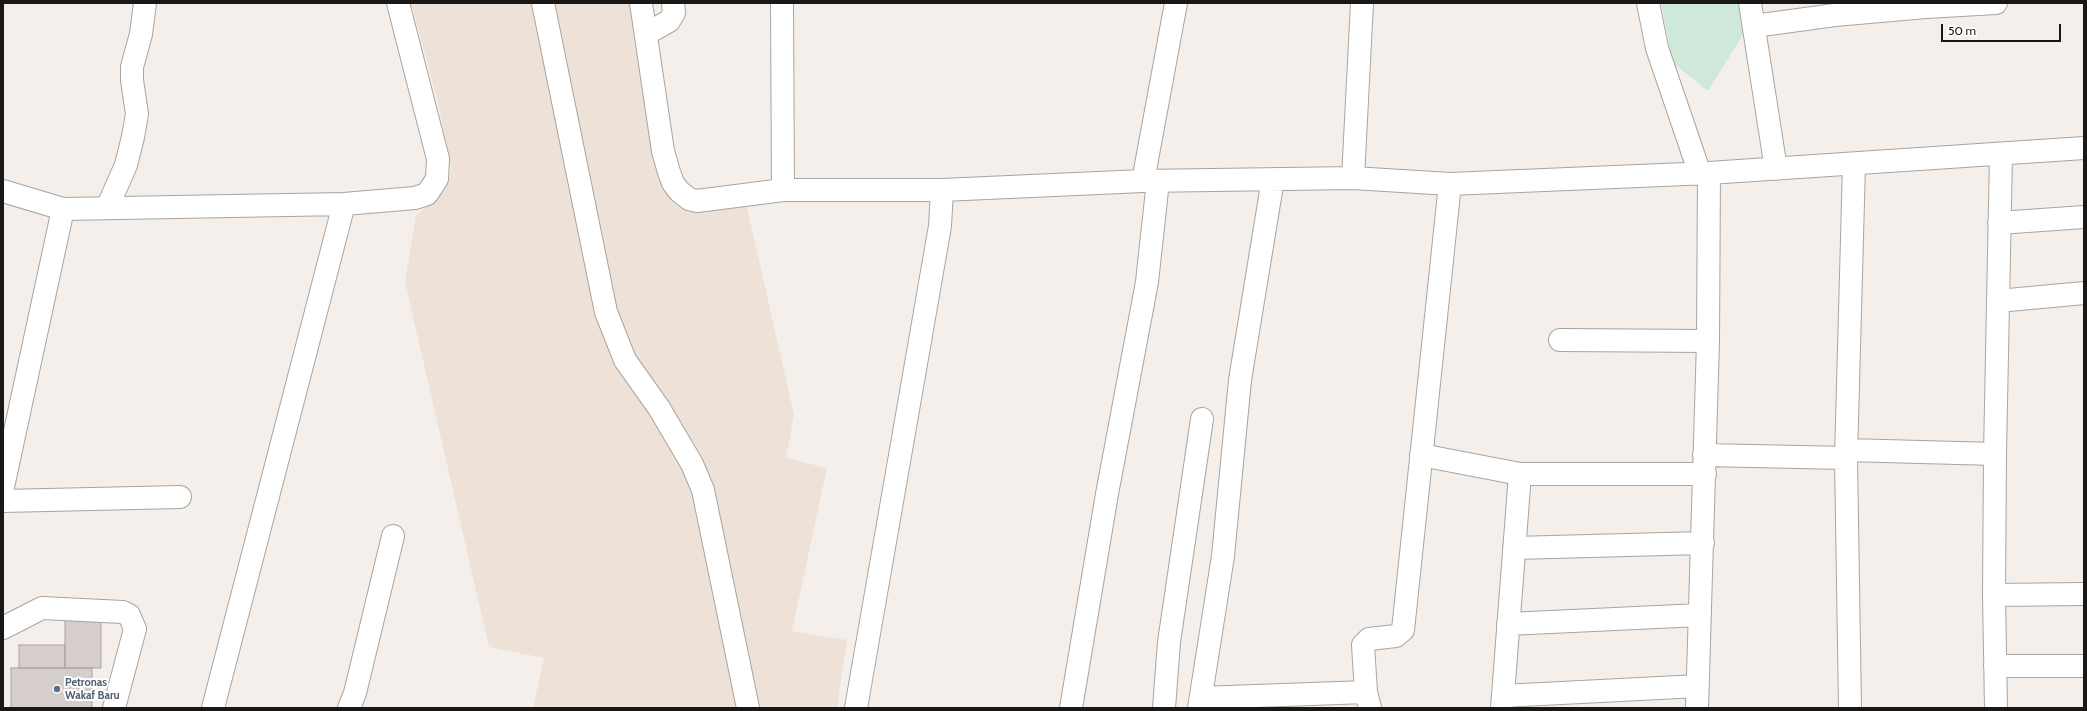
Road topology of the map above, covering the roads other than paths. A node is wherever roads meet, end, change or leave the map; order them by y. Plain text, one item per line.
1 (145, 3) edge
2 (398, 3) edge
3 (543, 3) edge
4 (641, 3) edge
5 (673, 3) edge
6 (782, 3) edge
7 (1176, 3) edge
8 (1362, 3) edge
9 (1648, 3) edge
10 (1750, 3) edge
11 (1996, 3) edge
12 (1754, 26) junction
13 (646, 34) junction
14 (2084, 148) edge
15 (2001, 154) junction
16 (1854, 165) junction
17 (1776, 169) junction
18 (1704, 173) junction
19 (1352, 178) junction
20 (1273, 179) junction
21 (1151, 181) junction
22 (1450, 184) junction
23 (783, 190) junction
24 (942, 190) junction
25 (3, 191) edge
26 (344, 204) junction
27 (107, 208) junction
28 (63, 209) junction
29 (2084, 217) edge
30 (1999, 223) junction
31 (2084, 294) edge
32 (1998, 301) junction
33 (1560, 340) dead end
34 (1708, 341) junction
35 (1202, 419) dead end
36 (7, 448) edge
37 (1846, 454) junction
38 (1995, 454) junction
39 (1421, 456) junction
40 (1705, 464) junction
41 (1520, 474) junction
42 (3, 487) edge
43 (180, 497) dead end
44 (3, 501) edge
45 (393, 536) dead end
46 (1703, 543) junction
47 (1514, 548) junction
48 (2084, 594) edge
49 (1994, 595) junction
50 (1700, 615) junction
51 (1508, 624) junction
52 (3, 628) edge
53 (1995, 666) junction
54 (2084, 666) edge
55 (1698, 686) junction
56 (1368, 700) edge
57 (1502, 702) edge
58 (1200, 703) edge
59 (114, 708) edge
60 (213, 708) edge
61 (349, 708) edge
62 (748, 708) edge
63 (856, 708) edge
64 (1071, 708) edge
65 (1164, 708) edge
66 (1697, 708) edge
67 (1850, 708) edge
68 (1996, 708) edge

1 - 27 street
2 - 26 street
3 - 62 street
4 - 13 street
5 - 13 street
6 - 23 street
7 - 21 street
8 - 19 street
9 - 18 street
10 - 12 street
11 - 12 street
12 - 17 street
13 - 23 street
14 - 15 street
15 - 16 street
15 - 30 street
16 - 17 street
16 - 37 street
17 - 18 street
18 - 22 street
18 - 34 street
19 - 20 street
19 - 22 street
20 - 21 street
20 - 58 street
21 - 24 street
21 - 64 street
22 - 39 street
23 - 24 street
24 - 63 street
25 - 28 street
26 - 27 street
26 - 60 street
27 - 28 street
28 - 36 street
29 - 30 street
30 - 32 street
31 - 32 street
32 - 38 street
33 - 34 street
34 - 40 street
35 - 65 street
36 - 42 street
37 - 38 street
37 - 40 street
37 - 67 street
38 - 49 street
39 - 41 street
39 - 56 street
40 - 41 street
40 - 46 street
41 - 47 street
43 - 44 street
45 - 61 street
46 - 47 street
46 - 50 street
47 - 51 street
48 - 49 street
49 - 53 street
50 - 51 street
50 - 55 street
51 - 57 street
52 - 59 street
53 - 54 street
53 - 68 street
55 - 57 street
55 - 66 street
56 - 58 street

